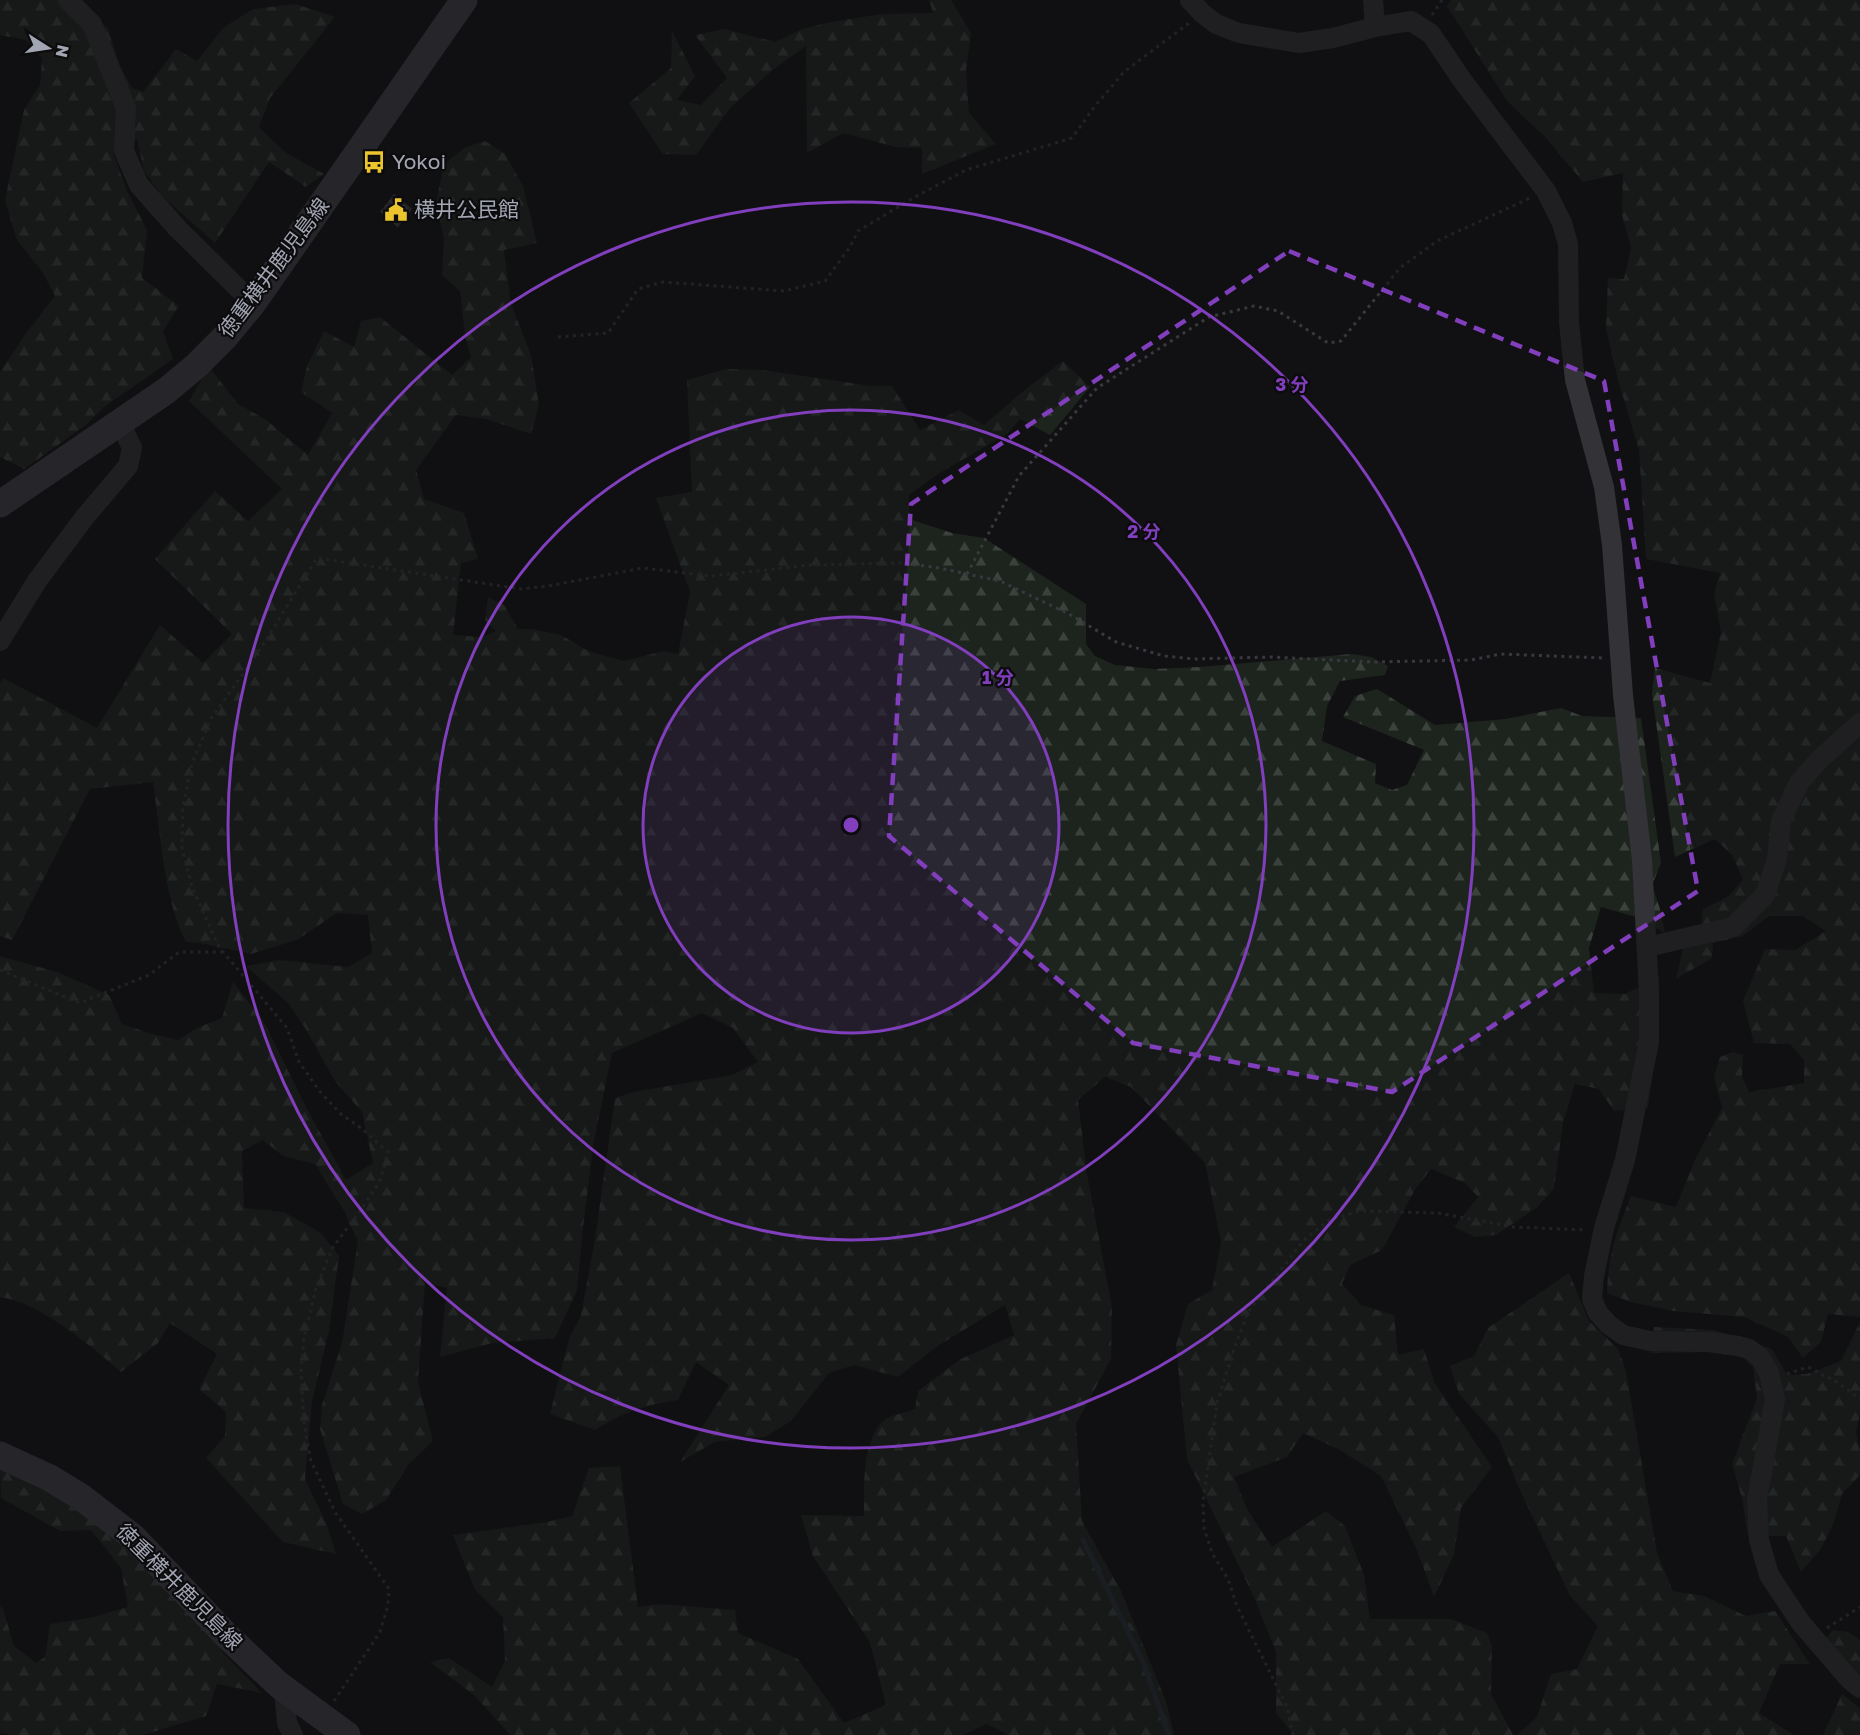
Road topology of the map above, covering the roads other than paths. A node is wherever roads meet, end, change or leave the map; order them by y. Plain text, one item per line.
1 (68, 0) edge
2 (465, 0) edge
3 (1373, 0) edge
4 (1196, 7) edge
5 (1375, 27) junction
6 (253, 303) junction
7 (120, 422) junction
8 (0, 504) edge
9 (0, 641) edge
10 (1860, 723) edge
11 (1647, 947) junction
12 (0, 1455) edge
13 (284, 1689) junction
14 (1860, 1689) edge
15 (293, 1735) edge
16 (347, 1735) edge

1 - 6 street
2 - 6 main road, 徳重横井鹿児島線
3 - 5 street
4 - 5 street
5 - 11 street
6 - 7 main road, 徳重横井鹿児島線
7 - 8 main road, 徳重横井鹿児島線
7 - 9 street
10 - 11 street
11 - 14 street
12 - 13 main road, 徳重横井鹿児島線
13 - 15 street
13 - 16 main road, 徳重横井鹿児島線

